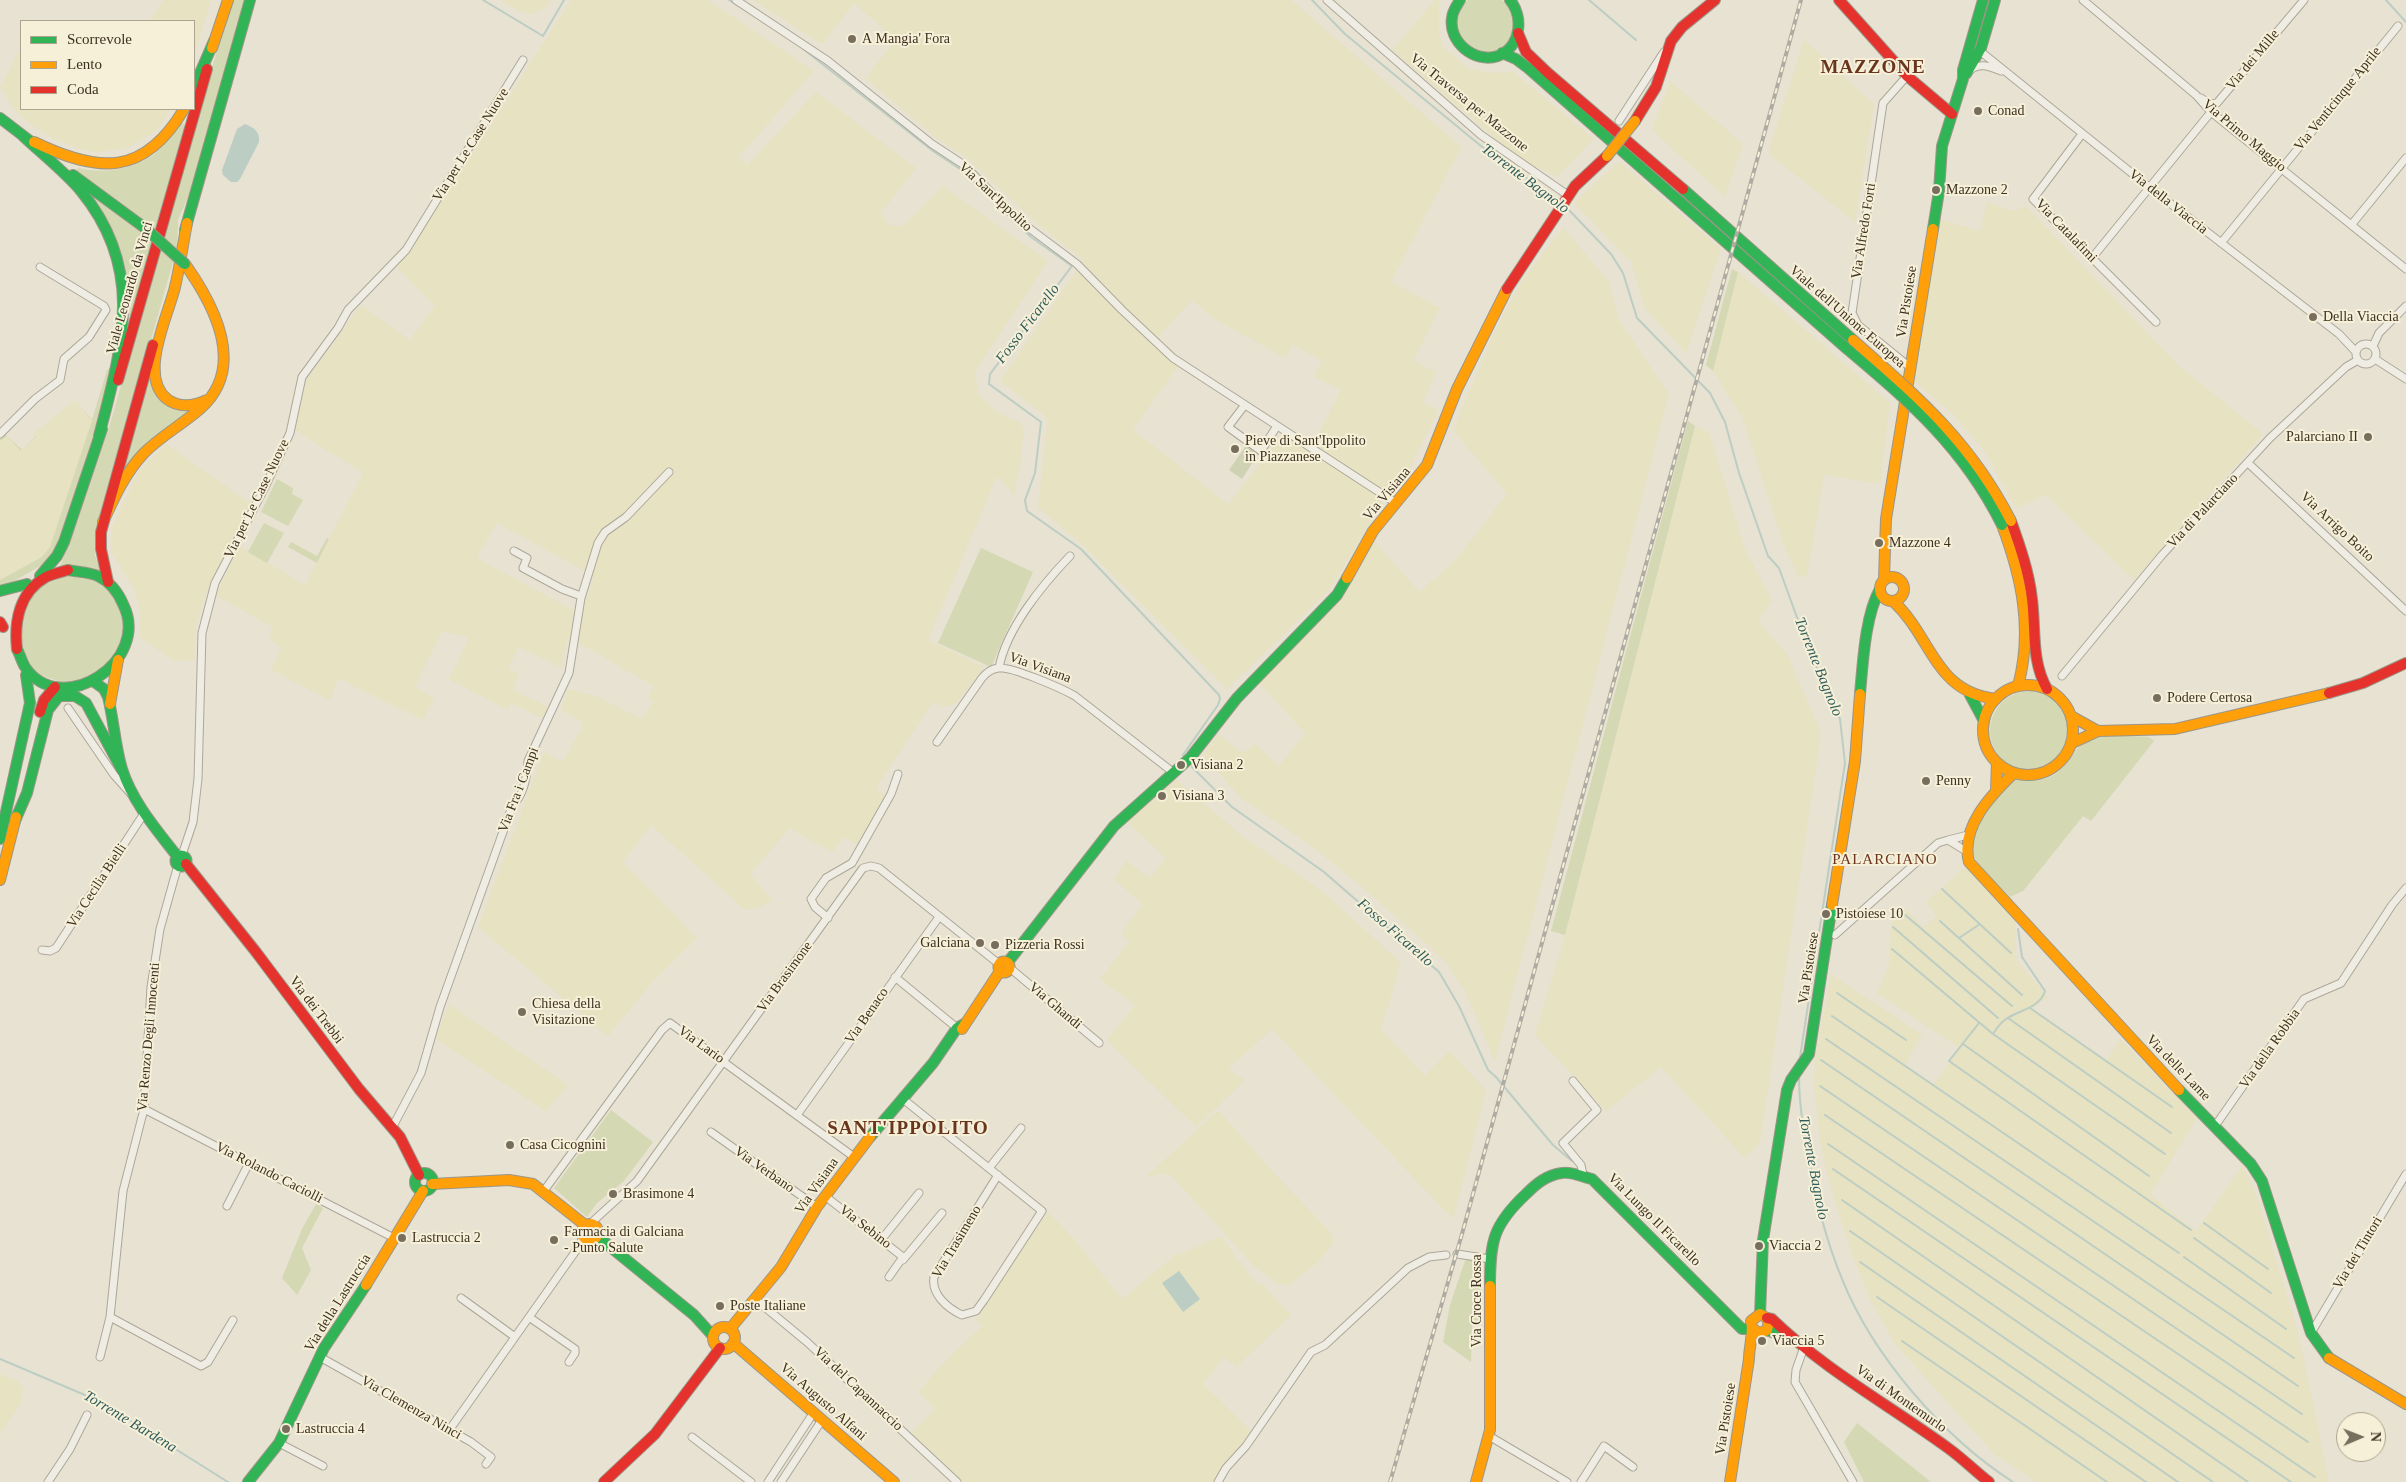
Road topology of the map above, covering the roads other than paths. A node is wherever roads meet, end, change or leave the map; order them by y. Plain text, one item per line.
1 (228, 0) edge
2 (250, 0) edge
3 (736, 0) edge
4 (1327, 0) edge
5 (1510, 0) edge
6 (1715, 0) edge
7 (1839, 0) edge
8 (1983, 0) edge
9 (1995, 0) edge
10 (2083, 0) edge
11 (2304, 0) edge
12 (1456, 2) edge
13 (1517, 5) edge
14 (2398, 26) dead end
15 (1518, 33) junction
16 (1972, 39) junction
17 (214, 41) junction
18 (1671, 41) junction
19 (1980, 51) junction
20 (1502, 53) junction
21 (523, 60) dead end
22 (2003, 71) junction
23 (1907, 76) junction
24 (1963, 79) junction
25 (195, 85) edge
26 (2196, 95) junction
27 (195, 109) edge
28 (184, 110) edge
29 (195, 110) edge
30 (2212, 112) junction
31 (1952, 114) junction
32 (0, 118) edge
33 (1619, 121) dead end
34 (2082, 134) junction
35 (23, 136) junction
36 (2406, 158) edge
37 (2282, 168) junction
38 (2149, 187) junction
39 (1566, 201) junction
40 (187, 223) junction
41 (2352, 224) junction
42 (2221, 243) junction
43 (2092, 258) junction
44 (40, 267) dead end
45 (2406, 269) edge
46 (2406, 306) edge
47 (2156, 322) dead end
48 (1850, 344) junction
49 (2372, 346) junction
50 (2357, 356) junction
51 (2375, 360) junction
52 (1911, 368) junction
53 (2406, 379) edge
54 (210, 399) junction
55 (1244, 406) junction
56 (1277, 426) junction
57 (0, 434) edge
58 (99, 436) junction
59 (2248, 463) junction
60 (669, 472) dead end
61 (1396, 503) junction
62 (103, 522) junction
63 (2006, 523) junction
64 (514, 551) dead end
65 (1070, 556) dead end
66 (40, 576) junction
67 (108, 582) junction
68 (1886, 582) junction
69 (27, 584) junction
70 (0, 591) edge
71 (1903, 592) junction
72 (581, 596) junction
73 (1892, 601) junction
74 (2406, 611) edge
75 (1907, 614) junction
76 (1870, 618) junction
77 (1, 624) edge
78 (118, 660) junction
79 (2406, 663) edge
80 (999, 668) junction
81 (26, 675) junction
82 (2062, 676) dead end
83 (93, 681) junction
84 (2018, 686) junction
85 (55, 687) junction
86 (2047, 689) junction
87 (1970, 695) junction
88 (1996, 699) junction
89 (110, 705) junction
90 (68, 708) dead end
91 (2071, 716) junction
92 (1984, 721) junction
93 (2098, 731) junction
94 (937, 742) dead end
95 (2072, 743) junction
96 (1997, 763) junction
97 (122, 772) junction
98 (1174, 773) junction
99 (2014, 773) junction
100 (898, 774) dead end
101 (1996, 790) junction
102 (135, 793) junction
103 (145, 812) junction
104 (14, 823) junction
105 (1968, 835) junction
106 (0, 839) edge
107 (1948, 840) junction
108 (1966, 854) junction
109 (181, 860) junction
110 (0, 880) edge
111 (2406, 888) edge
112 (939, 917) junction
113 (828, 918) junction
114 (1835, 935) dead end
115 (42, 950) dead end
116 (1004, 966) junction
117 (895, 977) junction
118 (960, 1026) junction
119 (1099, 1043) dead end
120 (724, 1061) junction
121 (1573, 1081) dead end
122 (903, 1099) junction
123 (144, 1109) junction
124 (797, 1115) junction
125 (2215, 1126) junction
126 (392, 1128) junction
127 (1021, 1128) dead end
128 (712, 1132) dead end
129 (854, 1157) junction
130 (249, 1163) junction
131 (989, 1168) junction
132 (2406, 1174) edge
133 (419, 1175) junction
134 (998, 1175) junction
135 (1583, 1175) junction
136 (432, 1184) junction
137 (423, 1191) junction
138 (543, 1192) junction
139 (919, 1193) dead end
140 (826, 1196) junction
141 (227, 1206) dead end
142 (817, 1207) junction
143 (942, 1213) dead end
144 (590, 1232) junction
145 (394, 1238) junction
146 (881, 1240) junction
147 (1457, 1254) dead end
148 (1446, 1255) dead end
149 (1490, 1259) junction
150 (903, 1260) junction
151 (889, 1277) dead end
152 (461, 1298) dead end
153 (755, 1299) junction
154 (110, 1317) junction
155 (529, 1317) junction
156 (233, 1320) dead end
157 (1759, 1324) junction
158 (730, 1329) junction
159 (716, 1333) junction
160 (2310, 1333) junction
161 (515, 1337) junction
162 (733, 1343) junction
163 (1799, 1344) junction
164 (720, 1348) junction
165 (100, 1357) dead end
166 (320, 1357) junction
167 (569, 1362) dead end
168 (2406, 1404) edge
169 (814, 1412) junction
170 (87, 1415) dead end
171 (822, 1420) junction
172 (450, 1430) junction
173 (1489, 1436) junction
174 (692, 1437) dead end
175 (279, 1443) junction
176 (486, 1464) dead end
177 (323, 1466) dead end
178 (1633, 1467) dead end
179 (48, 1482) edge
180 (248, 1482) edge
181 (604, 1482) edge
182 (751, 1482) edge
183 (768, 1482) edge
184 (781, 1482) edge
185 (893, 1482) edge
186 (957, 1482) edge
187 (1218, 1482) edge
188 (1476, 1482) edge
189 (1567, 1482) edge
190 (1581, 1482) edge
191 (1730, 1482) edge
192 (1852, 1482) edge
193 (1989, 1482) edge

1 - 17 main road, Viale Leonardo da Vinci
2 - 40 main road, Viale Leonardo da Vinci
3 - 55 street, Via Sant'Ippolito
4 - 39 street, Via Traversa per Mazzone
5 - 13 main road, Viale dell'Unione Europea
6 - 18 main road
7 - 23 main road
8 - 16 main road, Via Pistoiese
9 - 19 main road, Via Pistoiese
10 - 26 street, Via Primo Maggio
11 - 26 street, Via dei Mille
12 - 20 main road
13 - 15 main road, Viale dell'Unione Europea
14 - 37 street, Via Venticinque Aprile
15 - 20 main road
15 - 48 main road, Viale dell'Unione Europea
16 - 19 main road
16 - 24 main road, Via Pistoiese
17 - 25 main road
17 - 27 main road, Viale Leonardo da Vinci
18 - 33 street
18 - 39 main road, bridge
19 - 22 street, Via della Viaccia
19 - 24 main road, Via Pistoiese
20 - 48 main road, Viale dell'Unione Europea
21 - 109 street, Via per Le Case Nuove
22 - 24 street
22 - 34 street, Via della Viaccia
23 - 31 main road
23 - 52 street, Via Alfredo Forti
24 - 31 main road, Via Pistoiese
26 - 30 street, Via Primo Maggio
28 - 35 main road
29 - 58 main road, Viale Leonardo da Vinci
30 - 37 street, Via Primo Maggio
30 - 38 street
31 - 52 main road, Via Pistoiese
32 - 35 main road
34 - 38 street, Via della Viaccia
34 - 43 street, Via Catalafimi
35 - 54 main road, bridge
35 - 58 main road
36 - 41 street
37 - 41 street, Via Primo Maggio
37 - 42 street, Via Venticinque Aprile
38 - 42 street, Via della Viaccia
38 - 43 street
39 - 61 main road, Via Visiana
40 - 54 main road
40 - 62 main road, Viale Leonardo da Vinci
41 - 45 street, Via Primo Maggio
42 - 50 street, Via della Viaccia
43 - 47 street, Via Catalafimi
44 - 57 street
46 - 49 street
48 - 63 main road, Viale dell'Unione Europea, bridge
49 - 50 street
49 - 51 street
50 - 51 street
50 - 59 street, Via di Palarciano
51 - 53 street
52 - 68 main road, Via Pistoiese
54 - 62 main road
55 - 56 street, Via Sant'Ippolito
55 - 56 street
56 - 61 street
58 - 66 main road, Viale Leonardo da Vinci
59 - 74 street, Via Arrigo Boito
59 - 82 street, Via di Palarciano
60 - 72 street, Via Fra i Campi
61 - 98 main road, Via Visiana
62 - 67 main road, Viale Leonardo da Vinci
63 - 84 main road, Viale dell'Unione Europea
63 - 86 main road, Viale dell'Unione Europea
64 - 72 street
65 - 80 street
66 - 67 main road, Viale Leonardo da Vinci
66 - 69 main road, Viale Leonardo da Vinci
67 - 78 main road, Viale Leonardo da Vinci
68 - 71 main road, Via Pistoiese
68 - 73 main road, Via Pistoiese
68 - 76 main road, Via Pistoiese
69 - 70 main road
69 - 77 main road, Viale Leonardo da Vinci
71 - 73 main road
71 - 75 main road
72 - 126 street, Via Fra i Campi
73 - 75 main road, Via Pistoiese
73 - 76 main road
75 - 87 main road
76 - 157 main road, Via Pistoiese
77 - 81 main road, Viale Leonardo da Vinci
78 - 83 main road, Viale Leonardo da Vinci
78 - 89 main road
79 - 93 main road
80 - 94 street, Via Visiana
80 - 98 street, Via Visiana
81 - 85 main road, Viale Leonardo da Vinci
81 - 106 main road
83 - 85 main road, Viale Leonardo da Vinci
83 - 89 main road
84 - 86 main road
84 - 88 main road
85 - 104 main road
86 - 91 main road
87 - 88 main road
87 - 92 main road
88 - 92 main road
89 - 97 main road, Via dei Trebbi
90 - 102 street
91 - 93 main road
91 - 95 main road
92 - 96 main road
93 - 95 main road
95 - 99 main road
96 - 99 main road
96 - 101 main road
97 - 102 main road, Via dei Trebbi
97 - 104 main road
98 - 116 main road, Via Visiana
99 - 101 main road
100 - 113 street
101 - 105 main road
102 - 103 main road, Via dei Trebbi
103 - 109 main road, Via dei Trebbi
103 - 115 street, Via Cecilia Bielli
104 - 110 main road
105 - 107 street
105 - 108 main road
107 - 108 street, Via delle Lame
107 - 114 street
108 - 125 main road, Via delle Lame
109 - 123 street, Via Renzo Degli Innocenti
109 - 126 main road, Via dei Trebbi
111 - 125 street, Via della Robbia
112 - 113 street, Via Brasimone
112 - 116 street, Via Brasimone
112 - 117 street, Via Benaco
113 - 120 street, Via Brasimone
116 - 118 main road, Via Visiana
116 - 119 street, Via Ghandi
117 - 118 street
117 - 124 street, Via Benaco
118 - 122 main road, Via Visiana
120 - 124 street, Via Lario
120 - 138 street, Via Lario
120 - 144 street, Via Brasimone
121 - 135 street, Via Lungo Il Ficarello
122 - 129 main road, Via Visiana
122 - 131 street
123 - 130 street, Via Rolando Caciolli
123 - 154 street, Via Renzo Degli Innocenti
124 - 129 street, Via Lario
125 - 160 main road, Via delle Lame
126 - 133 main road, Via dei Trebbi
127 - 131 street
128 - 142 street, Via Verbano
129 - 140 main road, Via Visiana
130 - 141 street
130 - 145 street, Via Rolando Caciolli
131 - 134 street
132 - 160 street, Via dei Tintori
133 - 136 main road
133 - 137 main road
134 - 134 street, Via Trasimeno
135 - 149 main road, Via Croce Rossa
135 - 157 main road, Via Lungo Il Ficarello
136 - 137 main road
136 - 138 main road
137 - 145 main road, Via della Lastruccia
138 - 144 main road
139 - 146 street
140 - 142 main road, Via Visiana
140 - 146 street, Via Sebino
142 - 153 main road, Via Visiana
143 - 150 street, Via Sebino
144 - 155 street, Via Brasimone
144 - 159 main road
145 - 166 main road, Via della Lastruccia
146 - 150 street, Via Sebino
147 - 149 street
148 - 187 street
149 - 173 main road, Via Croce Rossa
150 - 151 street, Via Sebino
152 - 161 street
153 - 158 main road, Via Visiana
153 - 186 street, Via del Capannaccio
154 - 156 street
154 - 165 street, Via Renzo Degli Innocenti
155 - 161 street, Via Brasimone
155 - 167 street
157 - 163 main road, Via di Montemurlo
157 - 191 main road, Via Pistoiese
158 - 159 main road
158 - 162 main road
159 - 164 main road
160 - 168 main road
161 - 172 street, Via Brasimone
162 - 164 main road
162 - 169 main road, Via Augusto Alfani
163 - 192 street
163 - 193 main road, Via di Montemurlo
164 - 181 main road
166 - 172 street, Via Clemenza Ninci
166 - 175 main road, Via della Lastruccia
169 - 171 main road, Via Augusto Alfani
169 - 183 street
170 - 179 street
171 - 184 street
171 - 185 main road, Via Augusto Alfani
172 - 176 street, Via Clemenza Ninci
173 - 188 main road, Via Croce Rossa
173 - 189 street
174 - 182 street
175 - 177 street
175 - 180 main road, Via della Lastruccia
178 - 190 street

